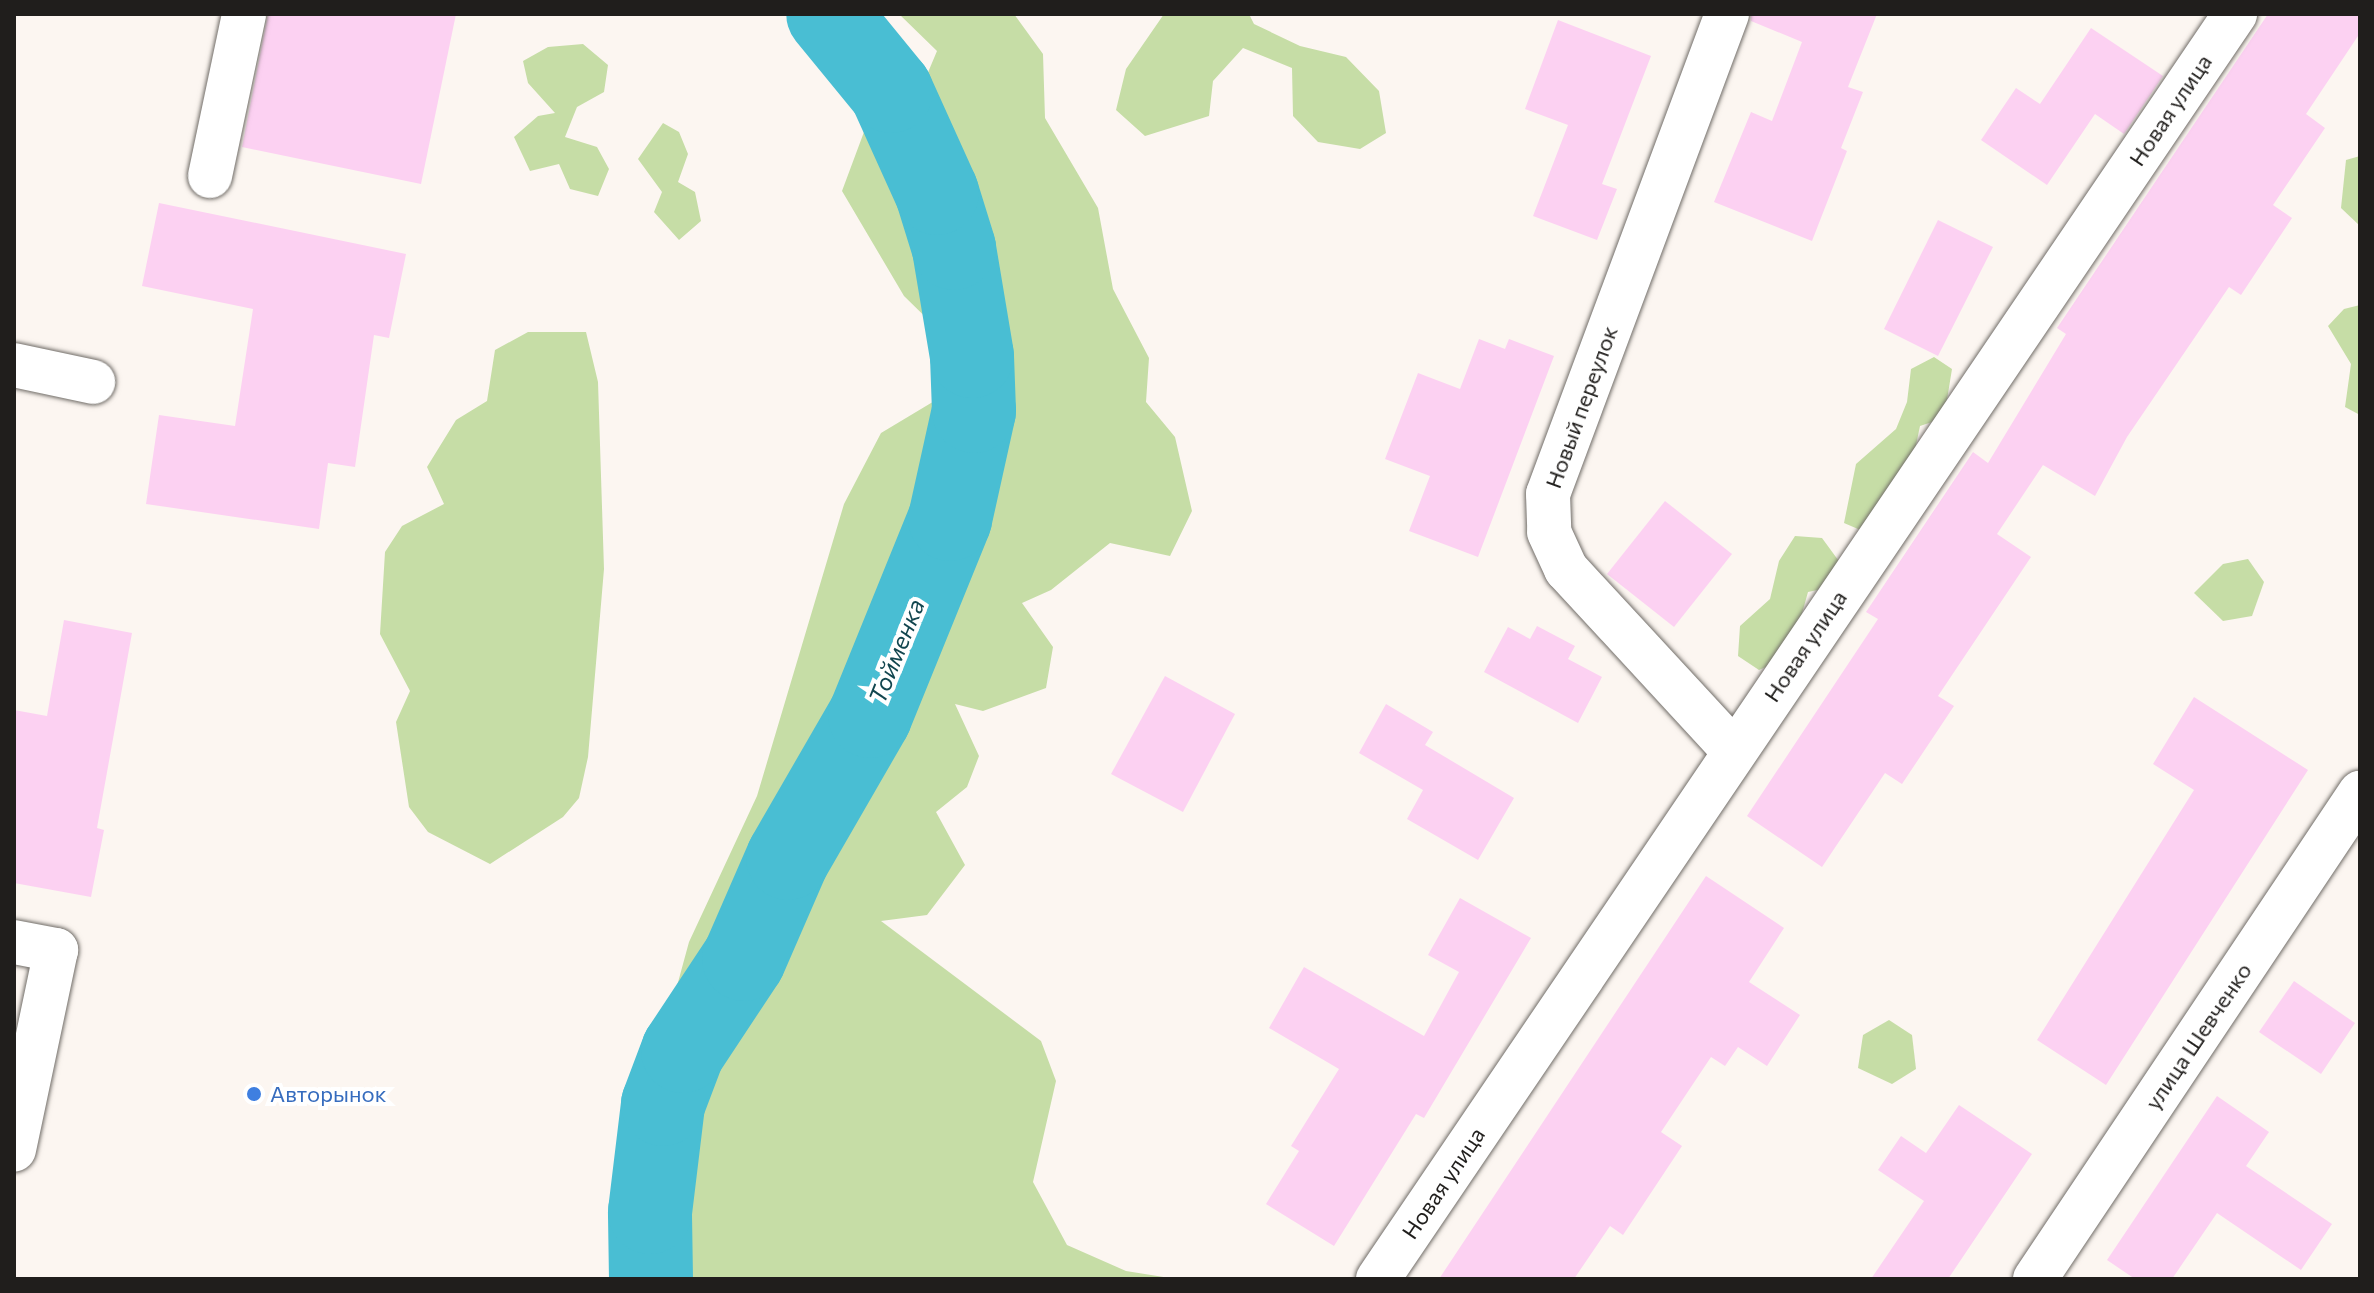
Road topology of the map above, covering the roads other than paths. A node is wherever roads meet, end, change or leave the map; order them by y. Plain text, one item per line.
1 (244, 14) edge
2 (1727, 14) edge
3 (2235, 14) edge
4 (210, 176) dead end
5 (14, 365) edge
6 (93, 382) dead end
7 (1734, 751) junction
8 (2360, 793) edge
9 (14, 942) edge
10 (14, 1150) edge
11 (1378, 1279) edge
12 (2035, 1279) edge

1 - 4 street
2 - 7 street, Новый переулок
3 - 7 street, Новая улица
5 - 6 street
7 - 11 street, Новая улица
8 - 12 street, улица Шевченко
9 - 10 street

